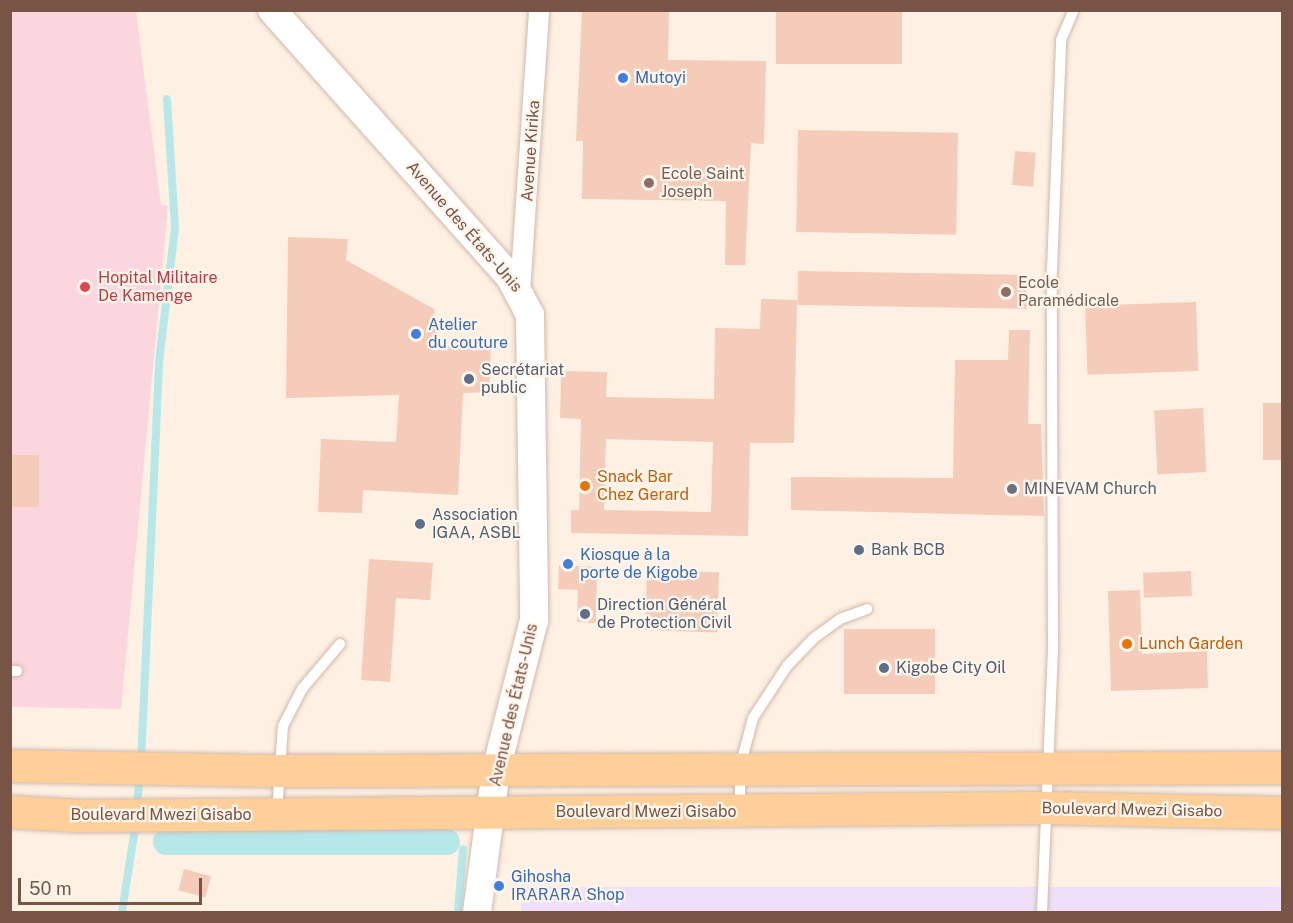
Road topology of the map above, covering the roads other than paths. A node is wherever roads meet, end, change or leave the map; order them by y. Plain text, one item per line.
1 (272, 10) edge
2 (539, 10) edge
3 (1074, 10) edge
4 (520, 291) junction
5 (867, 609) dead end
6 (340, 644) dead end
7 (19, 766) edge
8 (1045, 766) junction
9 (740, 767) junction
10 (1282, 768) edge
11 (496, 770) junction
12 (277, 771) junction
13 (1043, 808) junction
14 (16, 812) edge
15 (491, 812) junction
16 (740, 813) junction
17 (1282, 813) edge
18 (277, 816) junction
19 (477, 912) edge
20 (1042, 912) edge

1 - 4 street, Avenue des États-Unis
2 - 4 street, Avenue Kirika
3 - 8 lane
4 - 11 street, Avenue des États-Unis
5 - 9 lane
6 - 12 lane
7 - 12 main road
7 - 14 main road
8 - 9 main road
8 - 10 main road
8 - 13 lane
9 - 11 main road
9 - 16 lane
11 - 12 main road
11 - 15 street, Avenue des États-Unis
12 - 18 lane
13 - 16 main road, Boulevard Mwezi Gisabo
13 - 17 main road, Boulevard Mwezi Gisabo
13 - 20 lane
14 - 18 main road, Boulevard Mwezi Gisabo
15 - 16 main road, Boulevard Mwezi Gisabo
15 - 18 main road, Boulevard Mwezi Gisabo
15 - 19 street, Avenue des États-Unis

